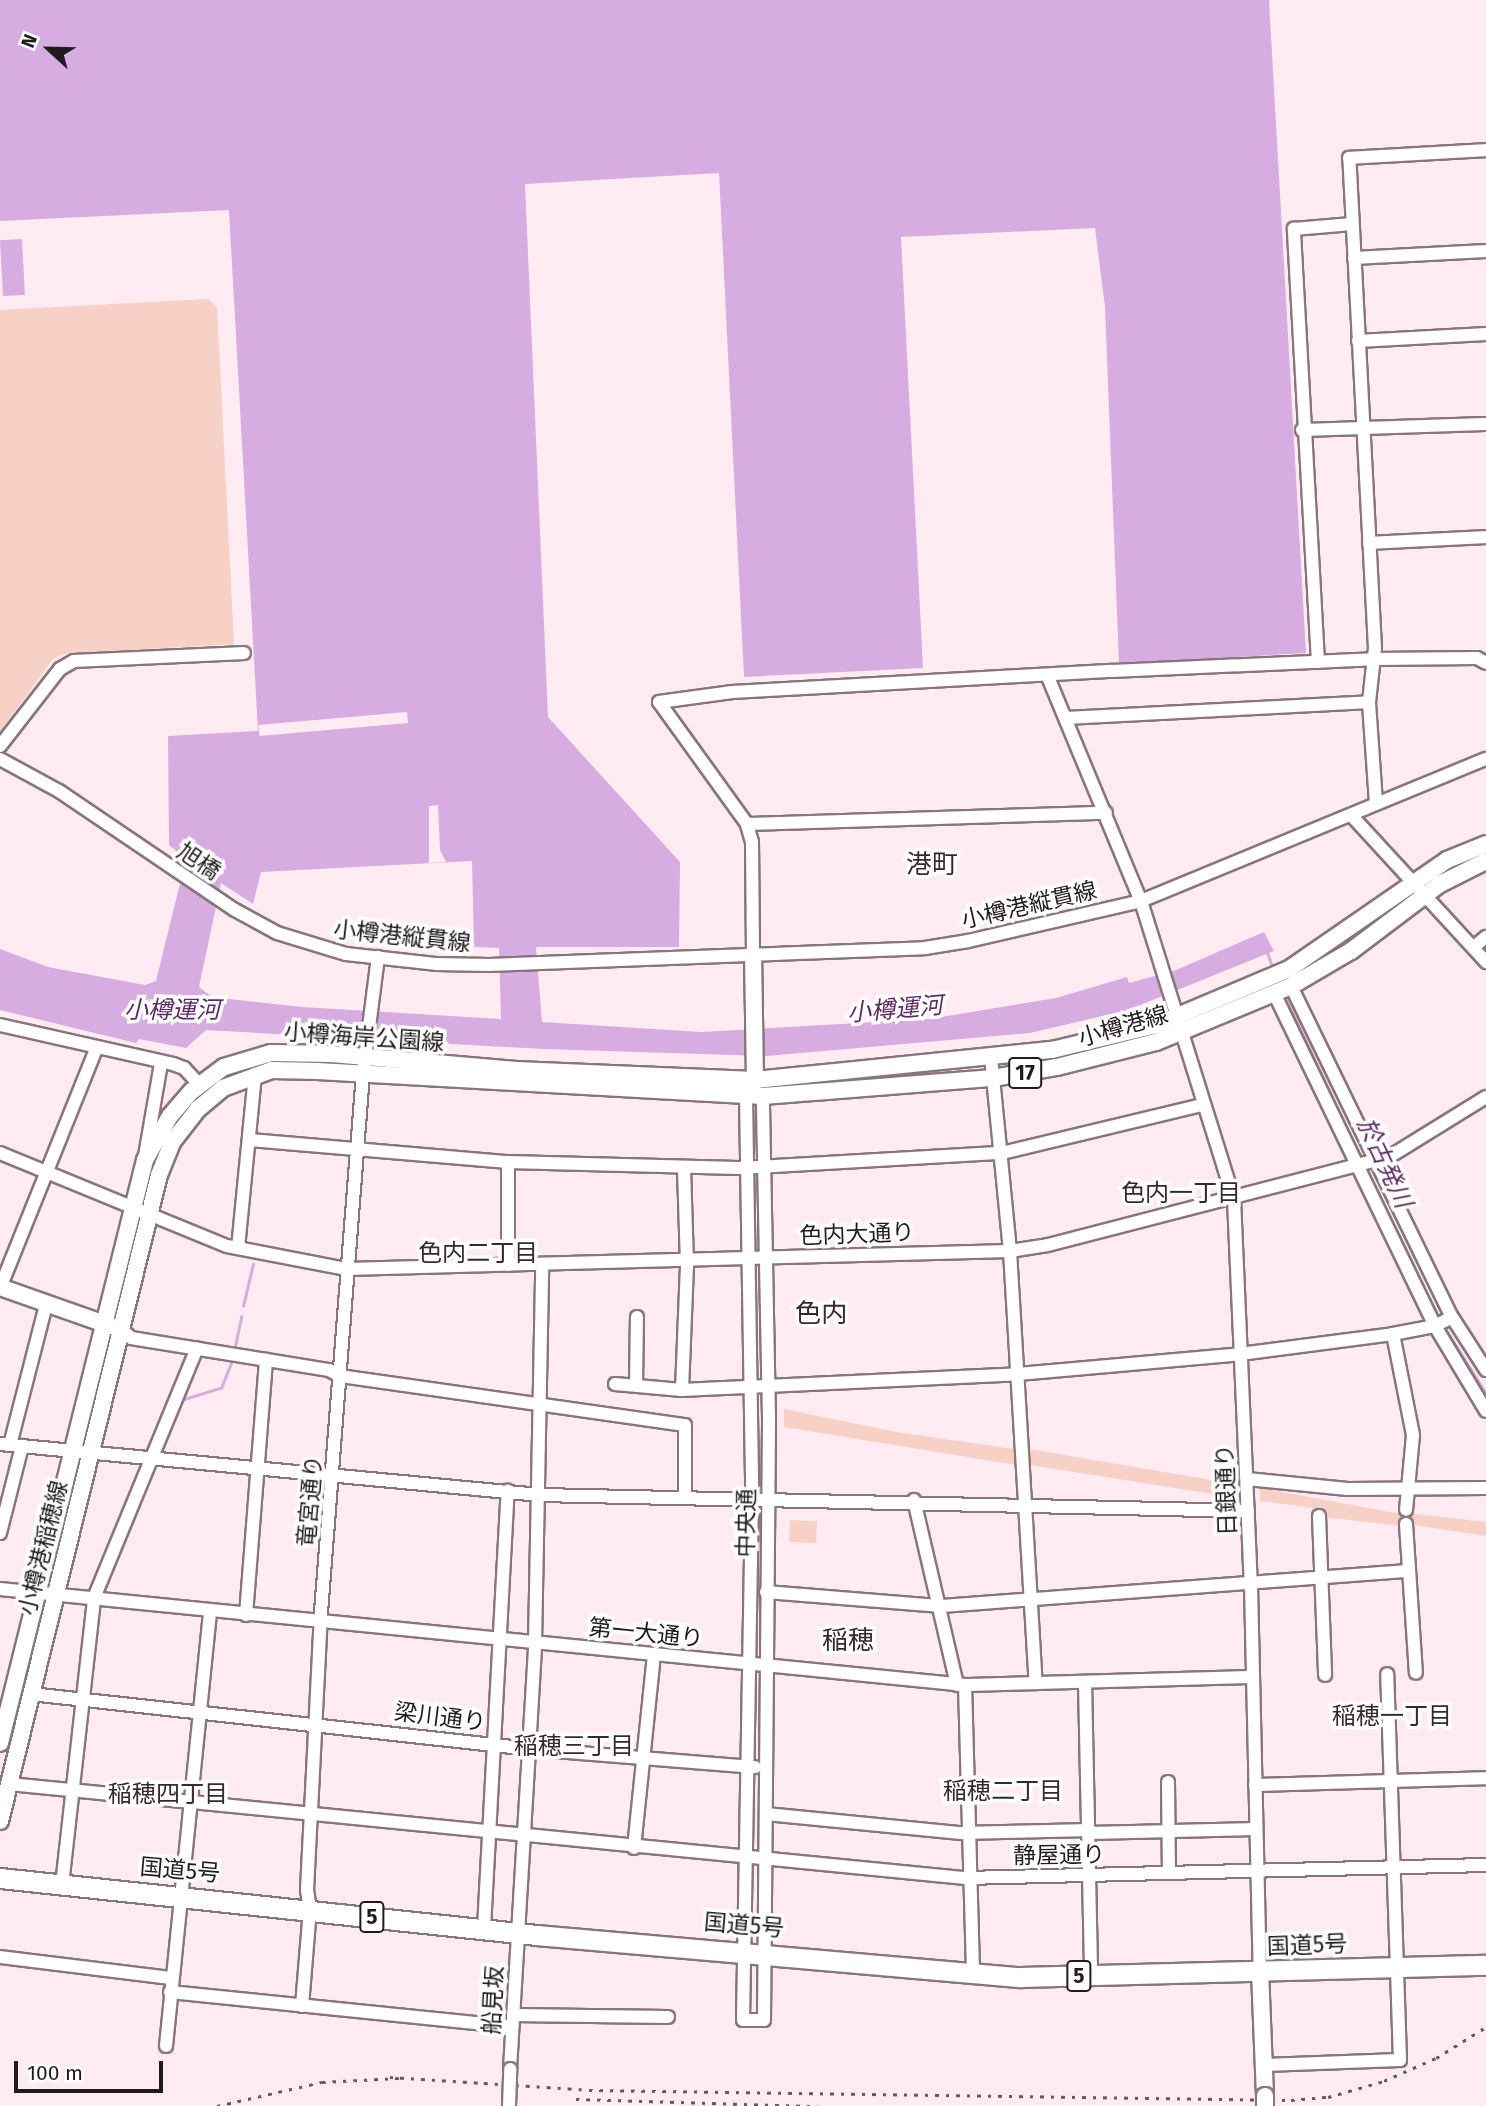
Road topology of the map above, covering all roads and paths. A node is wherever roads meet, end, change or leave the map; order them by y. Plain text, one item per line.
1 (1486, 150) edge
2 (1352, 224) junction
3 (1486, 251) edge
4 (1354, 258) junction
5 (1486, 334) edge
6 (1359, 341) junction
7 (1486, 424) edge
8 (1363, 429) junction
9 (1303, 430) junction
10 (1486, 537) edge
11 (1369, 543) junction
12 (244, 653) dead end
13 (1373, 659) junction
14 (1318, 662) junction
15 (1486, 663) edge
16 (1048, 677) junction
17 (1370, 702) junction
18 (1067, 718) junction
19 (0, 746) edge
20 (0, 759) edge
21 (1486, 760) edge
22 (1376, 803) junction
23 (1106, 813) junction
24 (1351, 815) junction
25 (747, 824) junction
26 (1486, 844) edge
27 (1486, 860) edge
28 (1416, 881) junction
29 (1427, 894) junction
30 (1141, 901) junction
31 (235, 911) joint
32 (1486, 937) edge
33 (1474, 947) junction
34 (752, 955) junction
35 (378, 957) junction
36 (1486, 962) edge
37 (1291, 986) junction
38 (1274, 993) junction
39 (1177, 1016) junction
40 (0, 1025) edge
41 (1182, 1033) junction
42 (96, 1049) junction
43 (991, 1057) junction
44 (160, 1063) junction
45 (364, 1067) junction
46 (255, 1074) junction
47 (993, 1078) junction
48 (755, 1080) junction
49 (200, 1085) junction
50 (746, 1096) junction
51 (763, 1096) junction
52 (1486, 1097) edge
53 (1202, 1105) junction
54 (250, 1140) junction
55 (357, 1150) junction
56 (0, 1153) edge
57 (1002, 1153) junction
58 (145, 1160) junction
59 (508, 1162) junction
60 (1366, 1162) junction
61 (764, 1166) junction
62 (684, 1167) junction
63 (750, 1167) junction
64 (46, 1172) junction
65 (1234, 1199) junction
66 (141, 1210) junction
67 (238, 1248) junction
68 (1010, 1251) junction
69 (751, 1257) junction
70 (766, 1258) junction
71 (687, 1259) junction
72 (508, 1265) junction
73 (542, 1266) junction
74 (347, 1269) junction
75 (0, 1287) edge
76 (46, 1305) junction
77 (637, 1317) dead end
78 (1452, 1317) junction
79 (103, 1324) junction
80 (1435, 1326) junction
81 (120, 1328) junction
82 (1393, 1334) junction
83 (197, 1348) junction
84 (1240, 1354) junction
85 (267, 1360) junction
86 (1486, 1370) edge
87 (1018, 1374) junction
88 (340, 1376) junction
89 (615, 1384) dead end
90 (636, 1385) junction
91 (752, 1386) junction
92 (769, 1388) junction
93 (682, 1390) junction
94 (540, 1405) junction
95 (1486, 1411) edge
96 (10, 1445) edge
97 (72, 1452) junction
98 (91, 1454) junction
99 (151, 1461) junction
100 (258, 1469) junction
101 (334, 1475) junction
102 (1247, 1479) junction
103 (1406, 1488) junction
104 (1486, 1488) edge
105 (508, 1491) junction
106 (540, 1495) junction
107 (685, 1497) junction
108 (768, 1498) junction
109 (752, 1499) junction
110 (914, 1500) junction
111 (1026, 1503) junction
112 (1248, 1511) junction
113 (1319, 1516) dead end
114 (0, 1532) edge
115 (1409, 1571) junction
116 (1320, 1580) junction
117 (1251, 1586) junction
118 (0, 1589) edge
119 (37, 1592) junction
120 (766, 1592) junction
121 (55, 1594) junction
122 (94, 1598) junction
123 (1031, 1599) junction
124 (941, 1606) junction
125 (211, 1612) junction
126 (246, 1615) junction
127 (323, 1622) junction
128 (500, 1640) junction
129 (535, 1643) junction
130 (654, 1655) junction
131 (751, 1665) junction
132 (767, 1667) junction
133 (1416, 1673) dead end
134 (1387, 1674) dead end
135 (1325, 1675) dead end
136 (1252, 1677) junction
137 (1086, 1682) junction
138 (1036, 1683) junction
139 (961, 1685) junction
140 (31, 1694) junction
141 (81, 1703) junction
142 (200, 1713) junction
143 (318, 1724) junction
144 (0, 1743) edge
145 (494, 1744) junction
146 (530, 1749) junction
147 (642, 1758) junction
148 (748, 1766) junction
149 (766, 1769) junction
150 (1486, 1778) edge
151 (1389, 1780) junction
152 (1168, 1782) dead end
153 (9, 1784) junction
154 (1255, 1785) junction
155 (74, 1790) junction
156 (190, 1802) junction
157 (766, 1814) junction
158 (313, 1815) junction
159 (0, 1821) edge
160 (1256, 1829) junction
161 (1169, 1831) junction
162 (1090, 1832) junction
163 (489, 1833) junction
164 (970, 1834) junction
165 (523, 1836) junction
166 (634, 1848) junction
167 (748, 1856) junction
168 (766, 1857) junction
169 (1486, 1865) edge
170 (1392, 1867) junction
171 (1257, 1870) junction
172 (1169, 1873) junction
173 (1091, 1876) junction
174 (0, 1878) edge
175 (970, 1878) junction
176 (62, 1885) junction
177 (180, 1894) junction
178 (310, 1909) junction
179 (484, 1928) junction
180 (517, 1933) junction
181 (745, 1950) junction
182 (766, 1952) junction
183 (0, 1957) edge
184 (1486, 1965) edge
185 (1396, 1967) junction
186 (1260, 1971) junction
187 (973, 1973) junction
188 (1091, 1976) junction
189 (171, 1978) junction
190 (170, 1992) junction
191 (302, 2006) junction
192 (668, 2017) dead end
193 (513, 2021) junction
194 (166, 2046) dead end
195 (1264, 2065) junction
196 (1265, 2101) edge
197 (509, 2106) edge

1 - 2 street
2 - 4 street
2 - 9 street
3 - 4 street
4 - 6 street
5 - 6 street
6 - 8 street
7 - 8 street
8 - 9 street
8 - 11 street
9 - 14 street
10 - 11 street
11 - 13 street
12 - 19 street
13 - 14 street
13 - 15 street
13 - 17 street
14 - 16 street
16 - 18 street, 日銀通り
16 - 25 street
17 - 18 street
17 - 22 street
18 - 23 street, 日銀通り
20 - 31 street, 旭橋
21 - 22 street, 小樽港縦貫線
22 - 24 street, 小樽港縦貫線
23 - 25 street
23 - 30 street, 日銀通り
24 - 28 street
24 - 30 street, 小樽港縦貫線
25 - 34 street
26 - 28 main road, 小樽港線 / 17
27 - 29 main road, 小樽港線 / 17
28 - 29 street
28 - 39 main road, 小樽港線 / 17
29 - 33 street
29 - 37 main road, 小樽港線 / 17
30 - 34 street, 小樽港縦貫線
30 - 39 street, 日銀通り
31 - 35 street, 小樽港縦貫線
32 - 33 street
33 - 36 street
34 - 35 street, 小樽港縦貫線
34 - 48 main road
35 - 45 street, 竜宮通り
37 - 38 main road, 小樽港線 / 17
37 - 60 street
38 - 41 main road, 小樽港線 / 17
38 - 60 street
39 - 41 street, 日銀通り
39 - 43 main road, 小樽港線 / 17
40 - 42 street
41 - 47 main road, 小樽港線 / 17
41 - 53 street, 日銀通り
42 - 44 street
42 - 64 street
43 - 47 street
43 - 48 main road, 小樽港線 / 17
44 - 49 street
44 - 58 street
45 - 46 main road, 小樽海岸公園線
45 - 48 main road, 小樽海岸公園線
45 - 49 main road, 小樽海岸公園線
45 - 50 main road, 小樽海岸公園線
45 - 55 street, 竜宮通り
46 - 54 street
46 - 66 main road, 小樽海岸公園線
47 - 51 main road, 小樽港線 / 17
47 - 57 street
48 - 50 main road
48 - 51 main road
49 - 58 main road, 小樽海岸公園線
50 - 51 main road, 小樽港線 / 17
50 - 63 street, 中央通
51 - 61 street, 中央通
52 - 60 street, 色内大通り
53 - 57 street
53 - 65 street, 日銀通り
54 - 55 street
54 - 67 street
55 - 59 street
55 - 74 street, 竜宮通り
56 - 64 street, 色内大通り
57 - 61 street
57 - 68 street
58 - 66 main road, 小樽海岸公園線
59 - 62 street
59 - 72 street
60 - 65 street, 色内大通り
60 - 78 street
60 - 80 street
61 - 63 street
61 - 70 street, 中央通
62 - 63 street
62 - 71 street
63 - 69 street, 中央通
64 - 66 street, 色内大通り
64 - 75 street
65 - 68 street, 色内大通り
65 - 84 street, 日銀通り
66 - 67 street, 色内大通り
66 - 79 main road, 小樽海岸公園線
66 - 81 main road, 小樽海岸公園線
67 - 74 street, 色内大通り
68 - 70 street, 色内大通り
68 - 87 street
69 - 70 street, 色内大通り
69 - 71 street, 色内大通り
69 - 91 street, 中央通
70 - 92 street, 中央通
71 - 73 street, 色内大通り
71 - 93 street
72 - 73 street, 色内大通り
72 - 74 street, 色内大通り
73 - 94 street, 船見坂
74 - 88 street, 竜宮通り
75 - 76 main road
76 - 79 main road
76 - 96 street
77 - 90 street
78 - 80 street
78 - 86 street
79 - 81 main road
79 - 97 main road, 小樽港稲穂線
80 - 82 street
80 - 95 street
81 - 83 street
81 - 98 main road, 小樽港稲穂線
82 - 84 street
82 - 103 street
83 - 85 street
83 - 99 street
84 - 87 street
84 - 102 street, 日銀通り
85 - 88 street
85 - 100 street
87 - 92 street
87 - 111 street
88 - 94 street
88 - 101 street, 竜宮通り
89 - 90 street
90 - 93 street
91 - 92 street
91 - 93 street
91 - 109 street, 中央通
92 - 108 street, 中央通
94 - 106 street, 船見坂
94 - 107 street
96 - 97 street
96 - 114 street
97 - 98 street
97 - 119 main road, 小樽港稲穂線
98 - 99 street
98 - 121 main road, 小樽港稲穂線
99 - 100 street
99 - 122 street
100 - 101 street
100 - 126 street
101 - 105 street
101 - 127 street, 竜宮通り
102 - 103 street
102 - 112 street, 日銀通り
103 - 104 street
103 - 115 street
105 - 106 street
105 - 128 street
106 - 107 street
106 - 129 street, 船見坂
107 - 109 street
108 - 109 street
108 - 110 street
108 - 120 street, 中央通
109 - 131 street, 中央通
110 - 111 street
110 - 124 street
111 - 112 street
111 - 123 street
112 - 117 street, 日銀通り
113 - 116 street
115 - 116 street
115 - 133 street
116 - 117 street
116 - 135 street
117 - 123 street
117 - 136 street, 日銀通り
118 - 119 street, 第一大通り
119 - 121 street, 第一大通り
119 - 144 main road, 小樽港稲穂線
120 - 124 street
120 - 132 street, 中央通
121 - 122 street, 第一大通り
121 - 140 main road, 小樽港稲穂線
122 - 125 street, 第一大通り
122 - 141 street
123 - 124 street
123 - 138 street
124 - 139 street
125 - 126 street, 第一大通り
125 - 142 street
126 - 127 street, 第一大通り
127 - 128 street, 第一大通り
127 - 143 street, 竜宮通り
128 - 129 street, 第一大通り
128 - 145 street
129 - 130 street, 第一大通り
129 - 146 street, 船見坂
130 - 131 street, 第一大通り
130 - 147 street
131 - 132 street, 第一大通り
131 - 148 street, 中央通
132 - 139 street, 第一大通り
132 - 149 street, 中央通
134 - 151 street
136 - 137 street, 第一大通り
136 - 154 street, 日銀通り
137 - 138 street, 第一大通り
137 - 162 street
138 - 139 street, 第一大通り
139 - 164 street
140 - 141 street, 梁川通り
140 - 153 main road, 小樽港稲穂線
141 - 142 street, 梁川通り
141 - 155 street
142 - 143 street, 梁川通り
142 - 156 street
143 - 145 street, 梁川通り
143 - 158 street, 竜宮通り
145 - 146 street, 梁川通り
145 - 163 street
146 - 147 street, 梁川通り
146 - 165 street, 船見坂
147 - 148 street, 梁川通り
147 - 166 street
148 - 149 street, 梁川通り
148 - 167 street, 中央通
149 - 157 street, 中央通
150 - 151 street
151 - 154 street
151 - 170 street
152 - 161 street
153 - 155 street, 静屋通り
153 - 159 main road, 小樽港稲穂線
154 - 160 street, 日銀通り
155 - 156 street, 静屋通り
155 - 176 street
156 - 158 street, 静屋通り
156 - 177 street
157 - 164 street
157 - 168 street, 中央通
158 - 163 street, 静屋通り
158 - 178 street, 竜宮通り
160 - 161 street
160 - 171 street, 日銀通り
161 - 162 street
161 - 172 street
162 - 164 street
162 - 173 street
163 - 165 street, 静屋通り
163 - 179 street
164 - 175 street
165 - 166 street, 静屋通り
165 - 180 street, 船見坂
166 - 167 street, 静屋通り
167 - 168 street, 静屋通り
167 - 181 street, 中央通
168 - 175 street, 静屋通り
168 - 182 street, 中央通
169 - 170 street, 静屋通り
170 - 171 street, 静屋通り
170 - 185 street
171 - 172 street, 静屋通り
171 - 186 street, 日銀通り
172 - 173 street, 静屋通り
173 - 175 street, 静屋通り
173 - 188 street
174 - 176 highway, 国道5号 / 5
175 - 187 street
176 - 177 highway, 国道5号 / 5
177 - 178 highway, 国道5号 / 5
177 - 189 street
178 - 179 highway, 国道5号 / 5
178 - 191 street, 竜宮通り
179 - 180 highway, 国道5号 / 5
180 - 181 highway, 国道5号 / 5
180 - 193 street, 船見坂
181 - 182 highway, 国道5号 / 5
181 - 182 street, 中央通
182 - 187 highway, 国道5号 / 5
183 - 189 street
184 - 185 highway, 国道5号 / 5
185 - 186 highway, 国道5号 / 5
185 - 195 street
186 - 188 highway, 国道5号 / 5
186 - 195 main road
187 - 188 highway, 国道5号 / 5
189 - 190 street
190 - 191 street
190 - 194 street
191 - 193 street
192 - 193 street
193 - 197 street, 船見坂, bridge
195 - 196 main road

